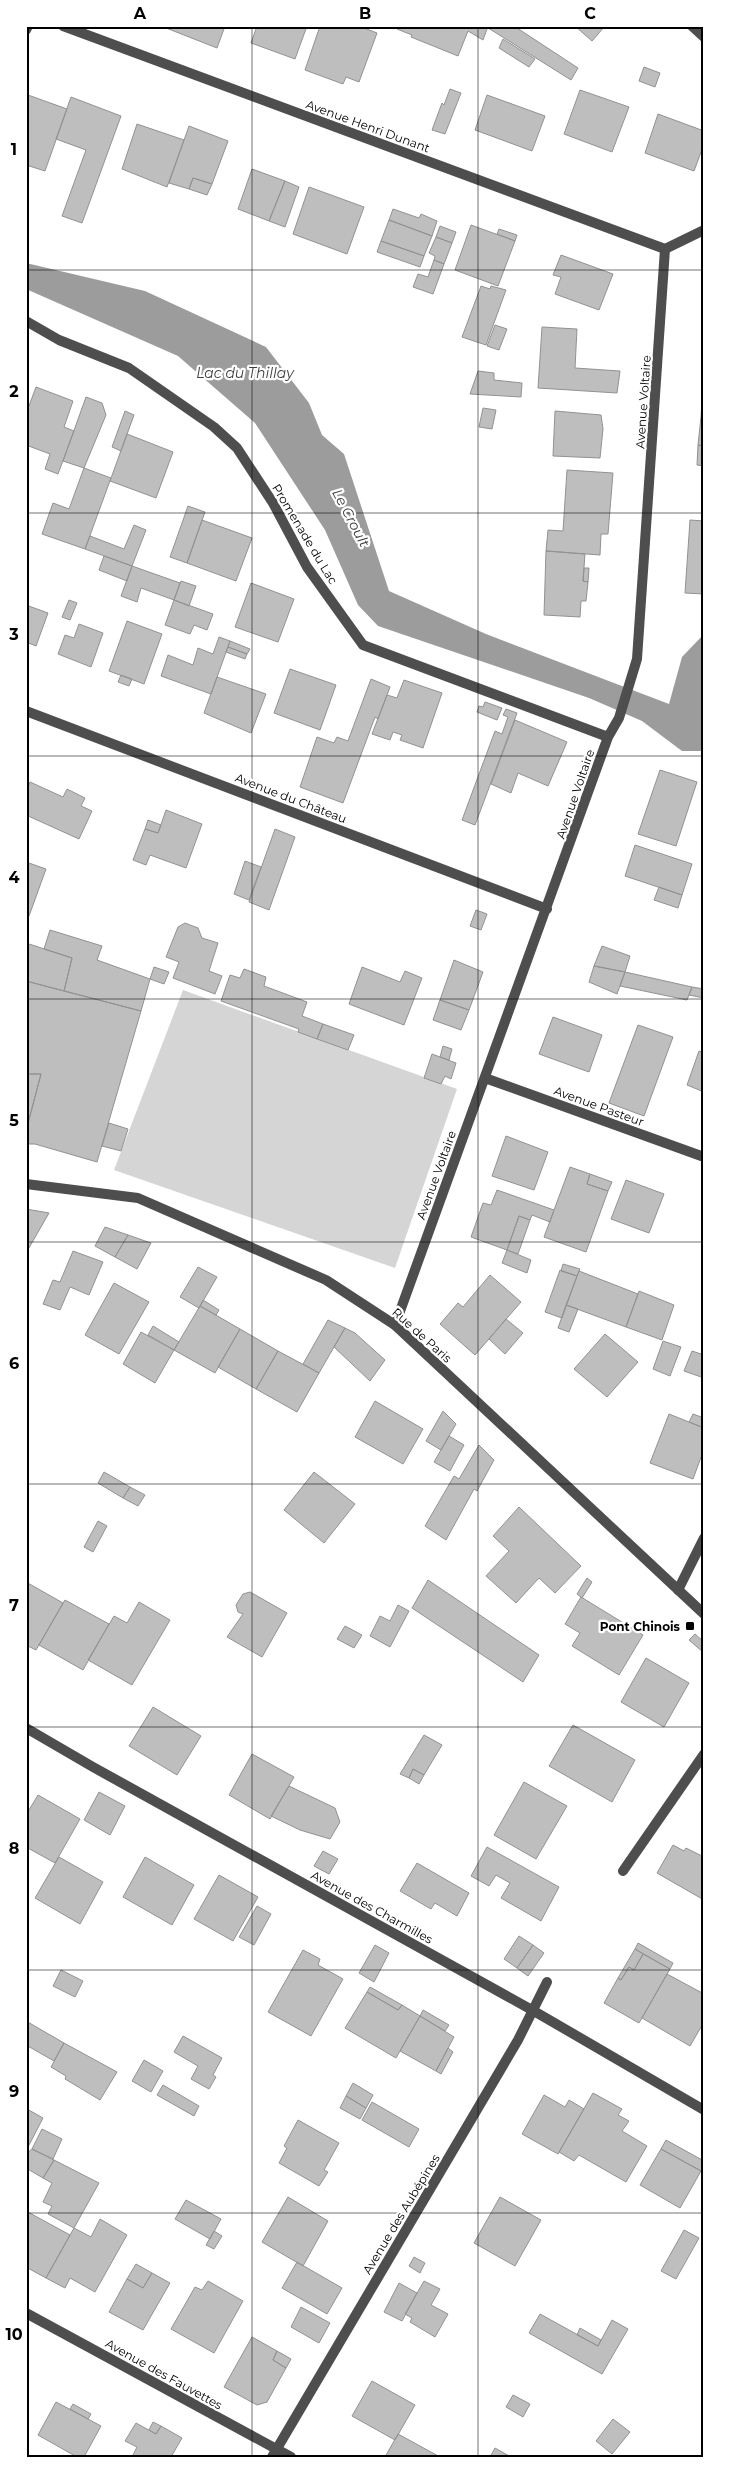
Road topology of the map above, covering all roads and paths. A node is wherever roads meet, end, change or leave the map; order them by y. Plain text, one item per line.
1 (28, 26) edge
2 (63, 26) edge
3 (692, 26) edge
4 (26, 30) edge
5 (704, 37) edge
6 (704, 230) edge
7 (665, 249) junction
8 (26, 321) edge
9 (26, 711) edge
10 (608, 737) junction
11 (547, 909) junction
12 (485, 1078) junction
13 (704, 1157) edge
14 (26, 1184) edge
15 (395, 1324) junction
16 (704, 1538) edge
17 (678, 1590) junction
18 (704, 1614) edge
19 (26, 1728) edge
20 (704, 1754) edge
21 (623, 1871) dead end
22 (547, 1982) dead end
23 (534, 2011) junction
24 (704, 2110) edge
25 (26, 2313) edge
26 (274, 2453) edge
27 (291, 2457) edge

1 - 4 street
2 - 7 street, Avenue Henri Dunant
3 - 5 street
6 - 7 street
7 - 10 street, Avenue Voltaire
8 - 10 street, Promenade du Lac
9 - 11 street, Avenue du Château
10 - 11 street, Avenue Voltaire
11 - 12 street, Avenue Voltaire
12 - 13 street, Avenue Pasteur
12 - 15 street, Avenue Voltaire
14 - 15 street, Rue de Paris
15 - 17 street, Rue de Paris
16 - 17 street
17 - 18 street, Rue de Paris
19 - 23 street, Avenue des Charmilles
20 - 21 street
22 - 23 street, Avenue des Aubépines
23 - 24 street, Avenue des Charmilles
23 - 26 street, Avenue des Aubépines
25 - 26 street, Avenue des Fauvettes
26 - 27 street, Avenue des Fauvettes

